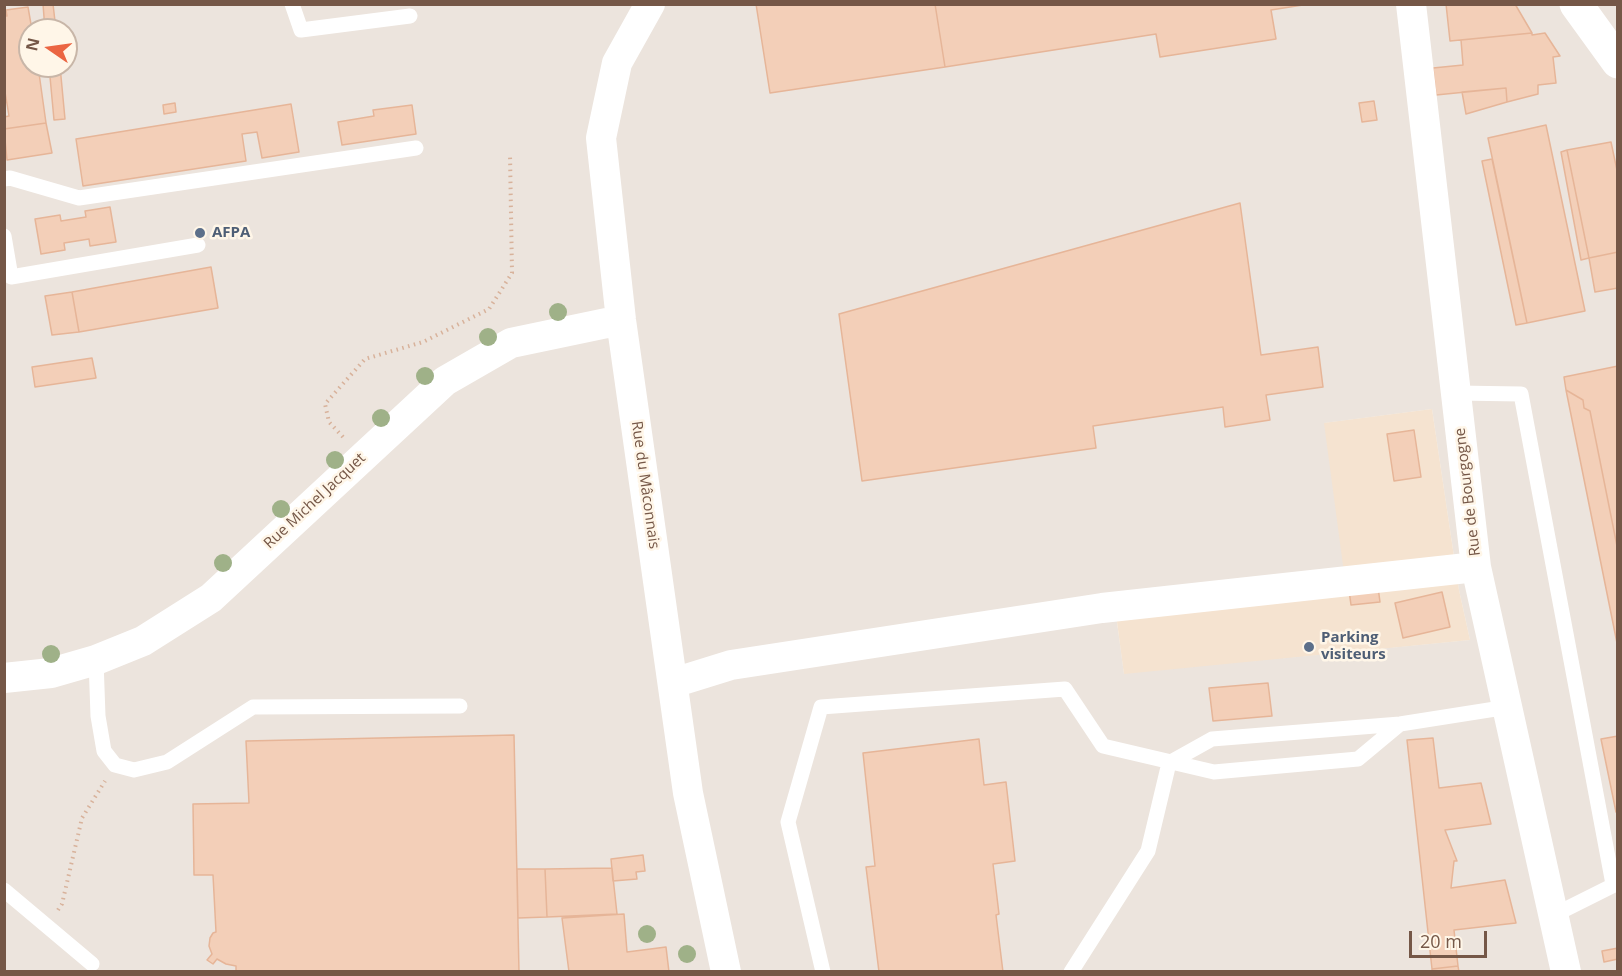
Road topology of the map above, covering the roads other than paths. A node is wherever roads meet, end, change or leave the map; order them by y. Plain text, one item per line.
1 (292, 4) edge
2 (650, 4) edge
3 (1411, 4) edge
4 (1576, 4) edge
5 (410, 16) dead end
6 (1617, 62) edge
7 (416, 148) dead end
8 (4, 179) edge
9 (4, 236) edge
10 (198, 245) dead end
11 (621, 320) junction
12 (1456, 393) junction
13 (1476, 567) junction
14 (96, 660) junction
15 (4, 678) edge
16 (673, 683) junction
17 (460, 706) dead end
18 (1508, 707) junction
19 (1400, 724) junction
20 (1169, 763) junction
21 (1615, 883) edge
22 (4, 890) edge
23 (1554, 915) junction
24 (92, 964) dead end
25 (726, 972) edge
26 (823, 972) edge
27 (1071, 972) edge
28 (1566, 972) edge

1 - 5 lane
2 - 11 street, Rue du Mâconnais
3 - 12 street, Rue de Bourgogne
4 - 6 main road
7 - 8 lane
9 - 10 lane
11 - 14 street, Rue Michel Jacquet
11 - 16 street, Rue du Mâconnais
12 - 13 street, Rue de Bourgogne
12 - 21 lane
13 - 16 street
13 - 18 street, Rue de Bourgogne
14 - 15 street, Rue Michel Jacquet
14 - 17 lane
16 - 25 street, Rue du Mâconnais
18 - 19 lane
18 - 23 street, Rue de Bourgogne
19 - 20 lane
19 - 20 lane
20 - 26 lane
20 - 27 lane
21 - 23 lane
22 - 24 lane
23 - 28 street, Rue de Bourgogne

